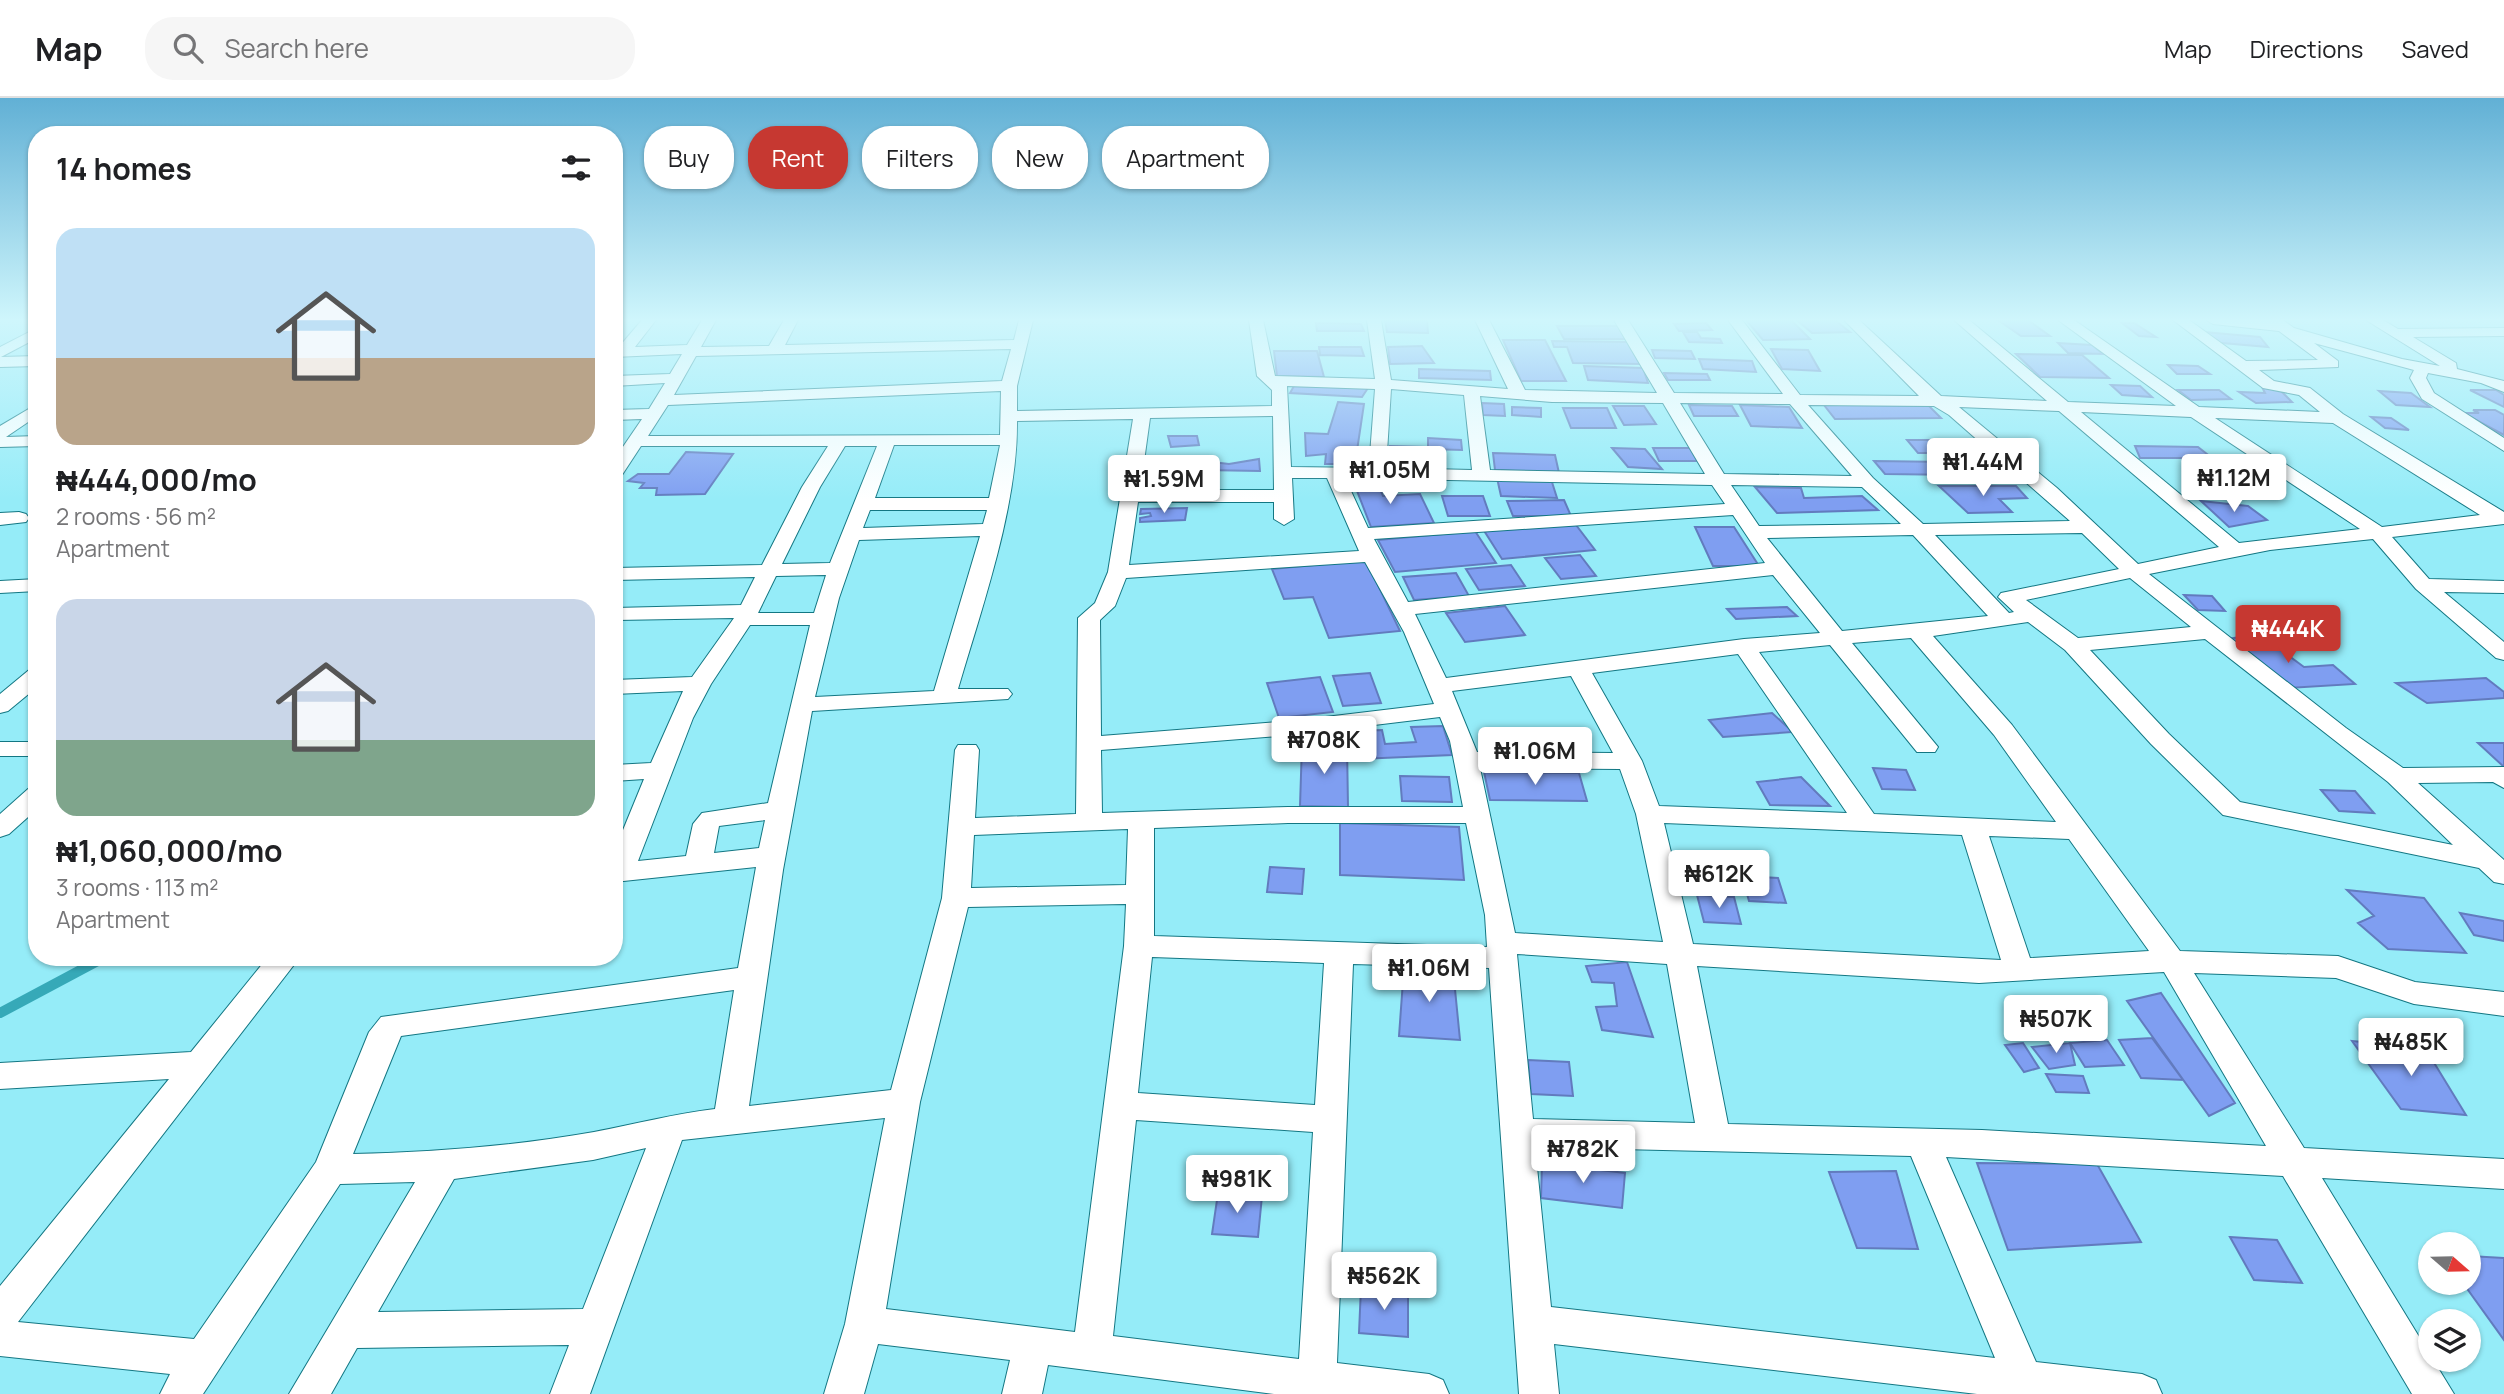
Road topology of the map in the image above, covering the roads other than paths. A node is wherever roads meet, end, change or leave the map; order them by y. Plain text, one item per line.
1 (675, 380) edge
2 (1010, 380) edge
3 (1385, 380) edge
4 (1512, 380) edge
5 (1658, 380) edge
6 (1781, 380) edge
7 (1912, 380) edge
8 (2033, 380) edge
9 (2150, 380) edge
10 (2263, 380) edge
11 (2419, 380) edge
12 (2483, 380) edge
13 (1271, 382) joint
14 (1385, 384) junction
15 (1009, 386) junction
16 (2504, 387) edge
17 (1472, 393) junction
18 (1519, 394) junction
19 (1670, 400) junction
20 (1796, 401) junction
21 (1941, 401) junction
22 (2062, 405) junction
23 (659, 407) junction
24 (2192, 410) junction
25 (1282, 411) junction
26 (623, 413) edge
27 (1142, 413) junction
28 (28, 415) edge
29 (1009, 416) junction
30 (2337, 418) junction
31 (0, 433) edge
32 (1009, 440) junction
33 (0, 442) edge
34 (28, 442) edge
35 (839, 442) junction
36 (887, 442) junction
37 (2504, 446) edge
38 (626, 451) edge
39 (1283, 472) junction
40 (1333, 472) junction
41 (1377, 473) junction
42 (1482, 475) junction
43 (1717, 478) junction
44 (1867, 482) junction
45 (1129, 496) junction
46 (1284, 496) junction
47 (866, 504) junction
48 (998, 504) junction
49 (1737, 509) junction
50 (2501, 518) edge
51 (1284, 519) dead end
52 (2089, 527) junction
53 (991, 530) junction
54 (1755, 531) junction
55 (1921, 532) junction
56 (2378, 533) junction
57 (852, 534) junction
58 (1366, 545) junction
59 (2235, 550) junction
60 (1778, 568) junction
61 (768, 569) junction
62 (838, 569) junction
63 (2132, 570) junction
64 (1118, 572) junction
65 (623, 574) edge
66 (28, 585) edge
67 (2423, 585) junction
68 (0, 587) edge
69 (2504, 587) edge
70 (1401, 609) junction
71 (623, 614) edge
72 (746, 615) junction
73 (2032, 615) junction
74 (822, 619) junction
75 (2004, 621) junction
76 (1917, 631) junction
77 (2211, 632) junction
78 (1837, 637) junction
79 (2073, 645) junction
80 (1744, 646) junction
81 (2504, 653) edge
82 (1578, 668) junction
83 (28, 683) edge
84 (699, 684) junction
85 (623, 687) edge
86 (1000, 694) dead end
87 (944, 697) junction
88 (1443, 697) junction
89 (802, 705) junction
90 (0, 706) edge
91 (1089, 744) junction
92 (1926, 747) dead end
93 (0, 749) edge
94 (28, 749) edge
95 (967, 750) dead end
96 (1466, 760) junction
97 (1630, 761) junction
98 (661, 770) junction
99 (623, 772) edge
100 (2397, 775) junction
101 (2504, 780) edge
102 (28, 803) edge
103 (778, 810) junction
104 (1649, 814) junction
105 (1478, 815) junction
106 (1141, 821) junction
107 (1866, 822) junction
108 (1089, 824) junction
109 (1972, 826) junction
110 (961, 827) junction
111 (0, 828) edge
112 (2076, 831) junction
113 (770, 856) junction
114 (623, 859) edge
115 (698, 863) junction
116 (2500, 866) edge
117 (623, 872) edge
118 (1139, 894) junction
119 (956, 898) junction
120 (1139, 946) junction
121 (1502, 951) junction
122 (1339, 952) junction
123 (1680, 952) junction
124 (2172, 961) junction
125 (278, 966) edge
126 (2019, 970) junction
127 (751, 977) junction
128 (2504, 1004) edge
129 (200, 1064) junction
130 (0, 1076) edge
131 (904, 1102) junction
132 (1121, 1105) junction
133 (1330, 1120) junction
134 (730, 1121) junction
135 (670, 1128) junction
136 (1516, 1133) junction
137 (1714, 1138) junction
138 (1922, 1142) junction
139 (2295, 1162) junction
140 (443, 1166) junction
141 (330, 1170) junction
142 (2504, 1174) edge
143 (0, 1314) edge
144 (1531, 1322) junction
145 (864, 1324) junction
146 (595, 1326) junction
147 (347, 1330) junction
148 (0, 1338) edge
149 (1033, 1344) junction
150 (1092, 1352) junction
151 (204, 1359) junction
152 (1317, 1380) junction
153 (2024, 1381) junction
154 (180, 1394) edge
155 (309, 1394) edge
156 (570, 1394) edge
157 (844, 1394) edge
158 (1021, 1394) edge
159 (1429, 1394) edge
160 (1539, 1394) edge
161 (2142, 1394) edge
162 (2434, 1394) edge

1 - 23 street
2 - 15 street
3 - 14 street
4 - 18 street
5 - 19 street
6 - 20 street
7 - 21 street
8 - 22 street
9 - 24 street
10 - 30 street
11 - 37 street
12 - 16 street
13 - 14 street
13 - 25 street
14 - 17 street
14 - 41 street
15 - 23 street
15 - 29 street
17 - 18 street
17 - 42 street
18 - 19 street
19 - 20 street
19 - 43 street
20 - 21 street
20 - 44 street
21 - 22 street
21 - 52 street
22 - 24 street
22 - 59 street
23 - 26 street
23 - 38 street
24 - 30 street
24 - 56 street
25 - 27 street
25 - 39 street
27 - 29 street
27 - 45 street
28 - 31 street
29 - 32 street
30 - 50 street
32 - 36 street
32 - 48 street
33 - 34 street
35 - 36 street
35 - 38 street
35 - 61 street
36 - 47 street
39 - 40 street
39 - 46 street
40 - 41 street
40 - 58 street
41 - 42 street
42 - 43 street
43 - 44 street
43 - 49 street
44 - 55 street
45 - 46 street
45 - 64 street
46 - 51 street
47 - 48 street
47 - 57 street
48 - 53 street
49 - 54 street
49 - 58 street
50 - 56 street
52 - 55 street
52 - 63 street
53 - 57 street
53 - 87 street
54 - 55 street
54 - 60 street
55 - 75 street
56 - 59 street
56 - 67 street
57 - 62 street
58 - 64 street
58 - 70 street
59 - 63 street
60 - 70 street
60 - 78 street
61 - 62 street
61 - 65 street
61 - 72 street
62 - 74 street
63 - 73 street
63 - 77 street
64 - 91 street
66 - 68 street
67 - 69 street
67 - 81 street
70 - 88 street
71 - 72 street
72 - 74 street
72 - 84 street
73 - 75 street
73 - 79 street
74 - 89 street
75 - 76 street
76 - 78 street
76 - 112 street
77 - 79 street
77 - 100 street
78 - 80 street
78 - 92 street
79 - 116 street
80 - 82 street
80 - 107 street
82 - 88 street
82 - 97 street
83 - 90 street
84 - 85 street
84 - 98 street
86 - 87 street
87 - 89 street
88 - 91 street
88 - 96 street
89 - 103 street
91 - 108 street
93 - 94 street
95 - 110 street
96 - 97 street
96 - 105 street
97 - 104 street
98 - 99 street
98 - 114 street
100 - 101 street
100 - 116 street
102 - 111 street
103 - 113 street
103 - 115 street
104 - 107 street
104 - 123 street
105 - 106 street
105 - 121 street
106 - 108 street
106 - 118 street
107 - 109 street
108 - 110 street
109 - 112 street
109 - 126 street
110 - 119 street
112 - 124 street
113 - 115 street
113 - 127 street
115 - 117 street
118 - 119 street
118 - 120 street
119 - 131 street
120 - 122 street
120 - 132 street
121 - 122 street
121 - 123 street
121 - 136 street
122 - 133 street
123 - 126 street
123 - 137 street
124 - 126 street
124 - 128 street
124 - 139 street
125 - 129 street
127 - 134 street
127 - 141 street
129 - 130 street
129 - 143 street
131 - 134 street
131 - 145 street
132 - 133 street
132 - 150 street
133 - 152 street
134 - 135 street
135 - 140 street
135 - 146 street
136 - 137 street
136 - 144 street
137 - 138 street
138 - 139 street
138 - 153 street
139 - 142 street
139 - 162 street
140 - 141 street
140 - 147 street
141 - 151 street
144 - 153 street
144 - 160 street
145 - 149 street
145 - 157 street
146 - 147 street
146 - 156 street
147 - 155 street
148 - 151 street
149 - 150 street
149 - 158 street
150 - 152 street
151 - 154 street
152 - 159 street
153 - 161 street

